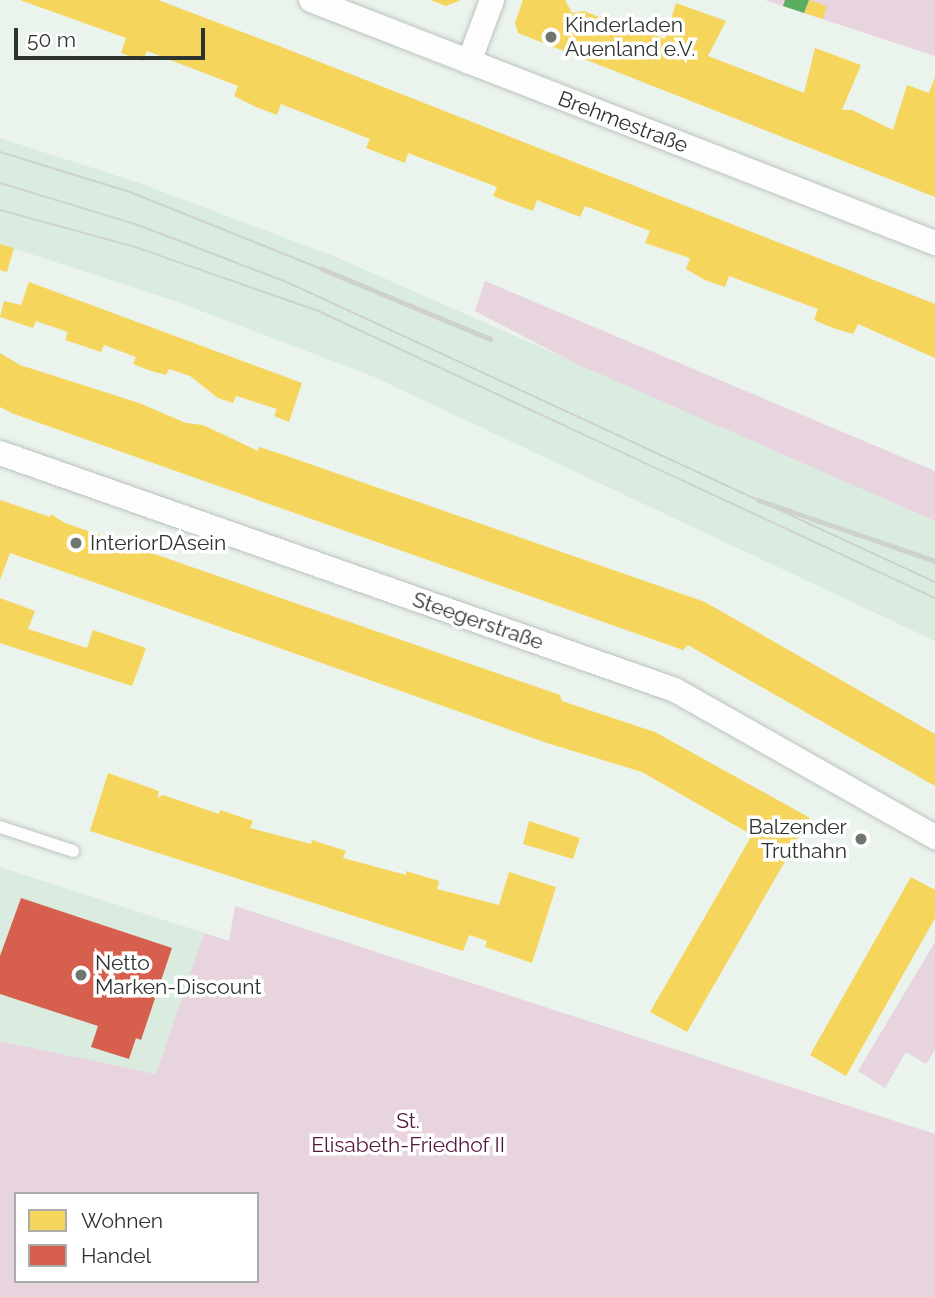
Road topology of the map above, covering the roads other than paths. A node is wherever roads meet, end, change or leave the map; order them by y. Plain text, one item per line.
1 (311, 0) edge
2 (492, 0) edge
3 (469, 62) junction
4 (935, 243) edge
5 (0, 453) edge
6 (0, 827) edge
7 (935, 837) edge
8 (73, 851) dead end

1 - 3 street, Brehmestraße
2 - 3 street
3 - 4 street, Brehmestraße
5 - 7 street, Steegerstraße
6 - 8 lane

